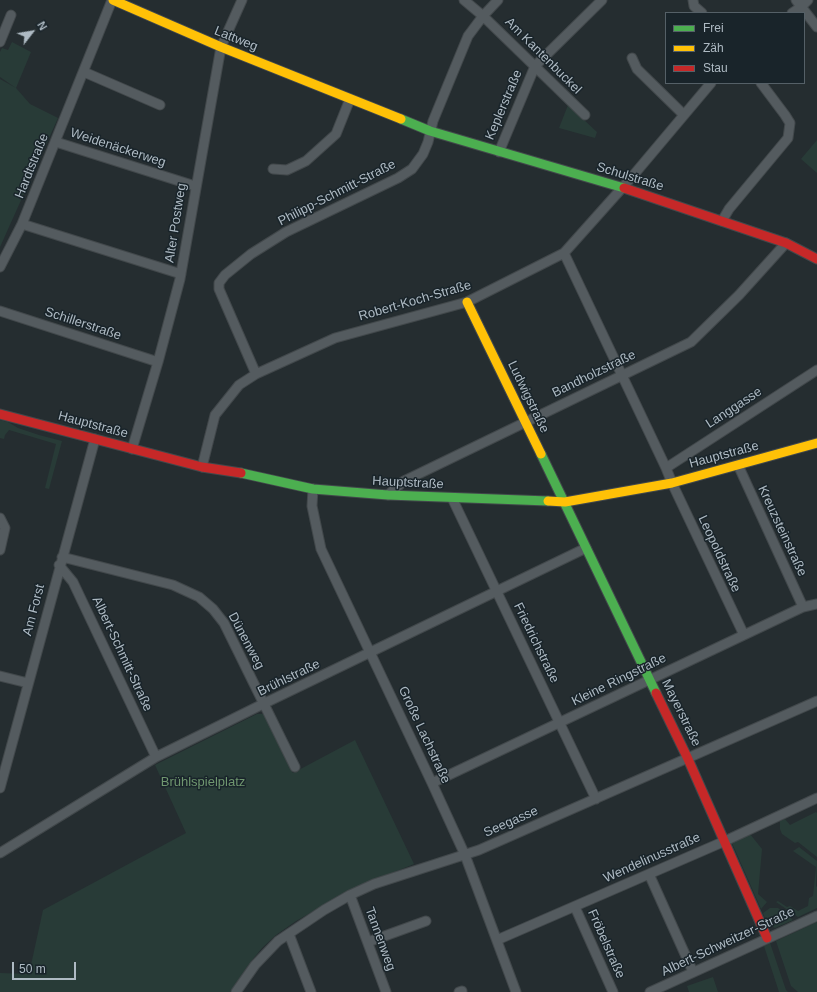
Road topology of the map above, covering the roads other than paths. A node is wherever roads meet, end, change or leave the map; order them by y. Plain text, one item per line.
1 (113, 0) edge
2 (242, 0) edge
3 (464, 0) edge
4 (498, 0) edge
5 (602, 0) edge
6 (693, 0) edge
7 (808, 0) edge
8 (798, 4) edge
9 (701, 12) edge
10 (805, 12) edge
11 (805, 12) edge
12 (11, 15) dead end
13 (483, 16) junction
14 (817, 27) edge
15 (0, 42) edge
16 (221, 48) junction
17 (632, 58) dead end
18 (535, 66) junction
19 (84, 72) junction
20 (710, 84) edge
21 (761, 84) edge
22 (350, 99) junction
23 (160, 105) dead end
24 (684, 115) junction
25 (585, 116) dead end
26 (430, 131) junction
27 (56, 142) junction
28 (499, 152) junction
29 (273, 169) dead end
30 (196, 186) junction
31 (623, 188) junction
32 (722, 221) junction
33 (22, 224) junction
34 (786, 243) junction
35 (564, 253) junction
36 (817, 259) edge
37 (0, 267) edge
38 (181, 274) junction
39 (467, 302) junction
40 (0, 311) edge
41 (158, 362) junction
42 (817, 370) edge
43 (256, 374) junction
44 (622, 375) junction
45 (0, 414) edge
46 (525, 422) junction
47 (95, 439) junction
48 (817, 443) edge
49 (132, 449) junction
50 (738, 465) junction
51 (202, 467) junction
52 (666, 468) junction
53 (672, 483) junction
54 (314, 489) junction
55 (388, 495) junction
56 (452, 498) junction
57 (565, 502) junction
58 (0, 518) edge
59 (586, 548) junction
60 (0, 550) edge
61 (60, 561) junction
62 (497, 592) junction
63 (817, 604) edge
64 (803, 607) junction
65 (744, 635) junction
66 (370, 653) junction
67 (0, 676) edge
68 (650, 680) junction
69 (28, 683) junction
70 (817, 701) edge
71 (263, 704) junction
72 (560, 723) junction
73 (156, 757) junction
74 (688, 758) junction
75 (294, 767) dead end
76 (432, 783) junction
77 (0, 788) edge
78 (817, 798) edge
79 (596, 799) junction
80 (725, 840) junction
81 (0, 842) edge
82 (11, 846) junction
83 (0, 853) edge
84 (465, 855) junction
85 (649, 874) junction
86 (350, 895) junction
87 (575, 907) junction
88 (817, 916) edge
89 (426, 921) dead end
90 (289, 934) junction
91 (767, 938) junction
92 (497, 940) junction
93 (368, 942) junction
94 (693, 972) junction
95 (236, 992) edge
96 (311, 992) edge
97 (386, 992) edge
98 (516, 992) edge
99 (613, 992) edge
100 (650, 992) edge

1 - 16 street, Lattweg
1 - 19 street, Hardtstraße
2 - 16 street, Alter Postweg
3 - 13 street, Am Kantenbuckel
4 - 13 street, Philipp-Schmitt-Straße
5 - 18 street, Keplerstraße
6 - 9 street
7 - 8 street
8 - 10 street
11 - 14 street
12 - 15 street
13 - 18 street, Am Kantenbuckel
13 - 26 street, Philipp-Schmitt-Straße
16 - 22 street, Lattweg
16 - 30 street, Alter Postweg
17 - 24 street
18 - 25 street, Am Kantenbuckel
18 - 28 street, Keplerstraße
19 - 23 street
19 - 27 street, Hardtstraße
20 - 24 street, Robert-Koch-Straße
21 - 32 street
22 - 26 street, Lattweg
22 - 29 street
24 - 31 street, Robert-Koch-Straße
26 - 28 street, Schulstraße
26 - 43 street, Philipp-Schmitt-Straße
27 - 30 street, Weidenäckerweg
27 - 33 street, Hardtstraße
28 - 31 street, Schulstraße
30 - 38 street, Alter Postweg
31 - 32 street, Schulstraße
31 - 35 street, Robert-Koch-Straße
32 - 34 street, Schulstraße
33 - 37 street, Hardtstraße
33 - 38 street
34 - 36 street, Schulstraße
34 - 44 street, Bandholzstraße
35 - 39 street, Robert-Koch-Straße
35 - 44 street, Leopoldstraße
38 - 41 street, Alter Postweg
39 - 43 street, Robert-Koch-Straße
39 - 46 street, Ludwigstraße
40 - 41 street, Schillerstraße
41 - 49 street, Alter Postweg
42 - 52 street, Langgasse
43 - 51 street, Robert-Koch-Straße
44 - 46 street, Bandholzstraße
44 - 52 street, Leopoldstraße
45 - 47 street, Hauptstraße
46 - 55 street, Bandholzstraße
46 - 57 street, Ludwigstraße
47 - 49 street, Hauptstraße
47 - 61 street, Am Forst
48 - 50 street, Hauptstraße
49 - 51 street, Hauptstraße
50 - 53 street, Hauptstraße
50 - 64 street, Kreuzsteinstraße
51 - 54 street, Hauptstraße
52 - 53 street, Leopoldstraße
53 - 57 street, Hauptstraße
53 - 65 street, Leopoldstraße
54 - 55 street, Hauptstraße
54 - 66 street, Große Lachstraße
55 - 56 street, Hauptstraße
56 - 57 street, Hauptstraße
56 - 62 street, Friedrichstraße
57 - 59 street, Mayerstraße
58 - 60 street
59 - 62 street, Brühlstraße
59 - 68 street, Mayerstraße
61 - 69 street, Am Forst
61 - 71 street, Dünenweg
61 - 73 street, Albert-Schmitt-Straße
62 - 66 street, Brühlstraße
62 - 72 street, Friedrichstraße
63 - 64 street, Kleine Ringstraße
64 - 65 street, Kleine Ringstraße
65 - 68 street, Kleine Ringstraße
66 - 71 street, Brühlstraße
66 - 76 street, Große Lachstraße
67 - 69 street
68 - 72 street, Kleine Ringstraße
68 - 74 street, Mayerstraße
69 - 77 street, Am Forst
70 - 74 street, Seegasse
71 - 73 street, Brühlstraße
71 - 75 street, Dünenweg
72 - 76 street, Kleine Ringstraße
72 - 79 street, Friedrichstraße
73 - 82 street, Brühlstraße
74 - 79 street, Seegasse
74 - 80 street, Mayerstraße
76 - 84 street, Große Lachstraße
78 - 80 street, Wendelinusstraße
79 - 84 street, Seegasse
80 - 85 street, Wendelinusstraße
80 - 91 street, Mayerstraße
81 - 82 street
82 - 83 street, Brühlstraße
84 - 86 street, Seegasse
84 - 92 street, Große Lachstraße
85 - 87 street, Wendelinusstraße
85 - 94 street
86 - 90 street, Seegasse
86 - 93 street, Tannenweg
87 - 92 street, Wendelinusstraße
87 - 99 street, Fröbelstraße
88 - 91 street, Albert-Schweitzer-Straße
89 - 93 street
90 - 95 street, Seegasse
90 - 96 street
91 - 94 street, Albert-Schweitzer-Straße
92 - 98 street, Große Lachstraße
93 - 97 street, Tannenweg
94 - 100 street, Albert-Schweitzer-Straße

